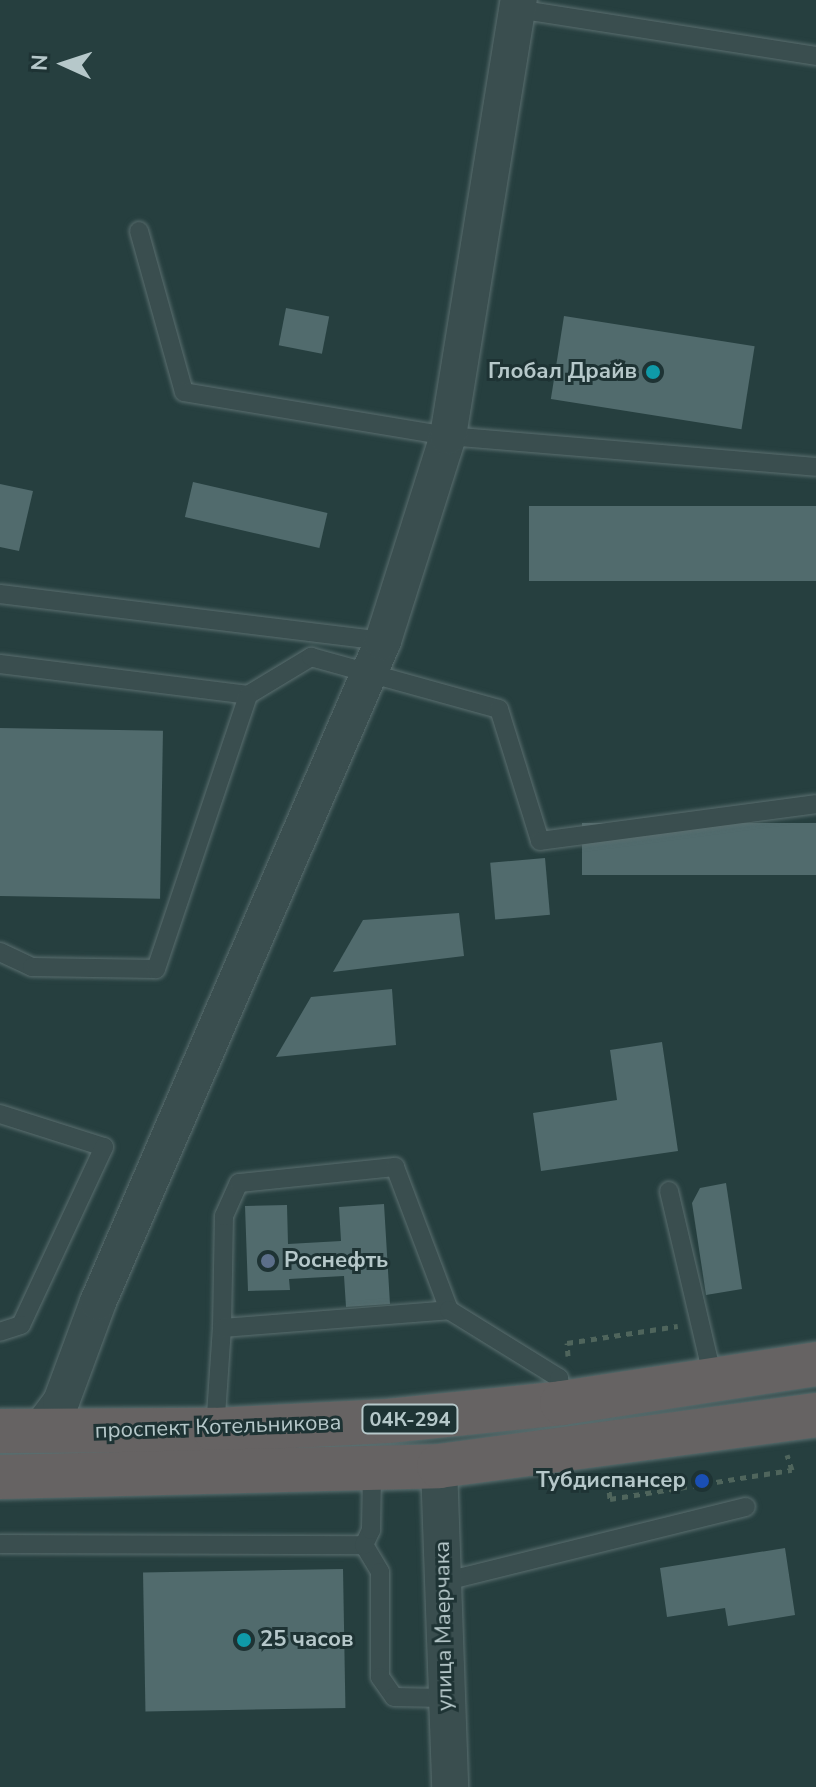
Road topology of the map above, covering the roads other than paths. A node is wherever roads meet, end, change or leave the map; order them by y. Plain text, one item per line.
1 (518, 4) edge
2 (816, 56) edge
3 (139, 231) dead end
4 (448, 436) junction
5 (816, 467) edge
6 (0, 594) edge
7 (377, 656) junction
8 (0, 664) edge
9 (248, 695) junction
10 (816, 804) edge
11 (0, 952) edge
12 (0, 1114) edge
13 (669, 1191) dead end
14 (449, 1310) junction
15 (222, 1328) junction
16 (0, 1332) edge
17 (816, 1364) edge
18 (713, 1382) junction
19 (562, 1403) junction
20 (816, 1415) edge
21 (215, 1430) junction
22 (19, 1431) edge
23 (439, 1466) junction
24 (372, 1470) junction
25 (0, 1477) edge
26 (746, 1507) dead end
27 (0, 1544) edge
28 (364, 1545) junction
29 (442, 1582) junction
30 (445, 1698) junction
31 (450, 1787) edge

1 - 2 lane
1 - 4 street
3 - 4 lane
4 - 5 lane
4 - 7 street
6 - 7 lane
7 - 9 lane
7 - 10 lane
7 - 22 street
8 - 9 lane
9 - 11 lane
12 - 16 lane
13 - 18 lane
14 - 15 lane
14 - 15 lane
14 - 19 lane
15 - 21 lane
17 - 18 highway, проспект Котельникова / 04К-294
18 - 19 highway, проспект Котельникова / 04К-294
19 - 21 highway, проспект Котельникова / 04К-294
20 - 23 highway, проспект Котельникова / 04К-294
21 - 22 highway, проспект Котельникова / 04К-294
23 - 24 highway, проспект Котельникова / 04К-294
23 - 29 street, улица Маерчака
24 - 25 highway, проспект Котельникова / 04К-294
24 - 28 lane
26 - 29 lane
27 - 28 lane
28 - 30 lane
29 - 30 street, улица Маерчака
30 - 31 street, улица Маерчака

